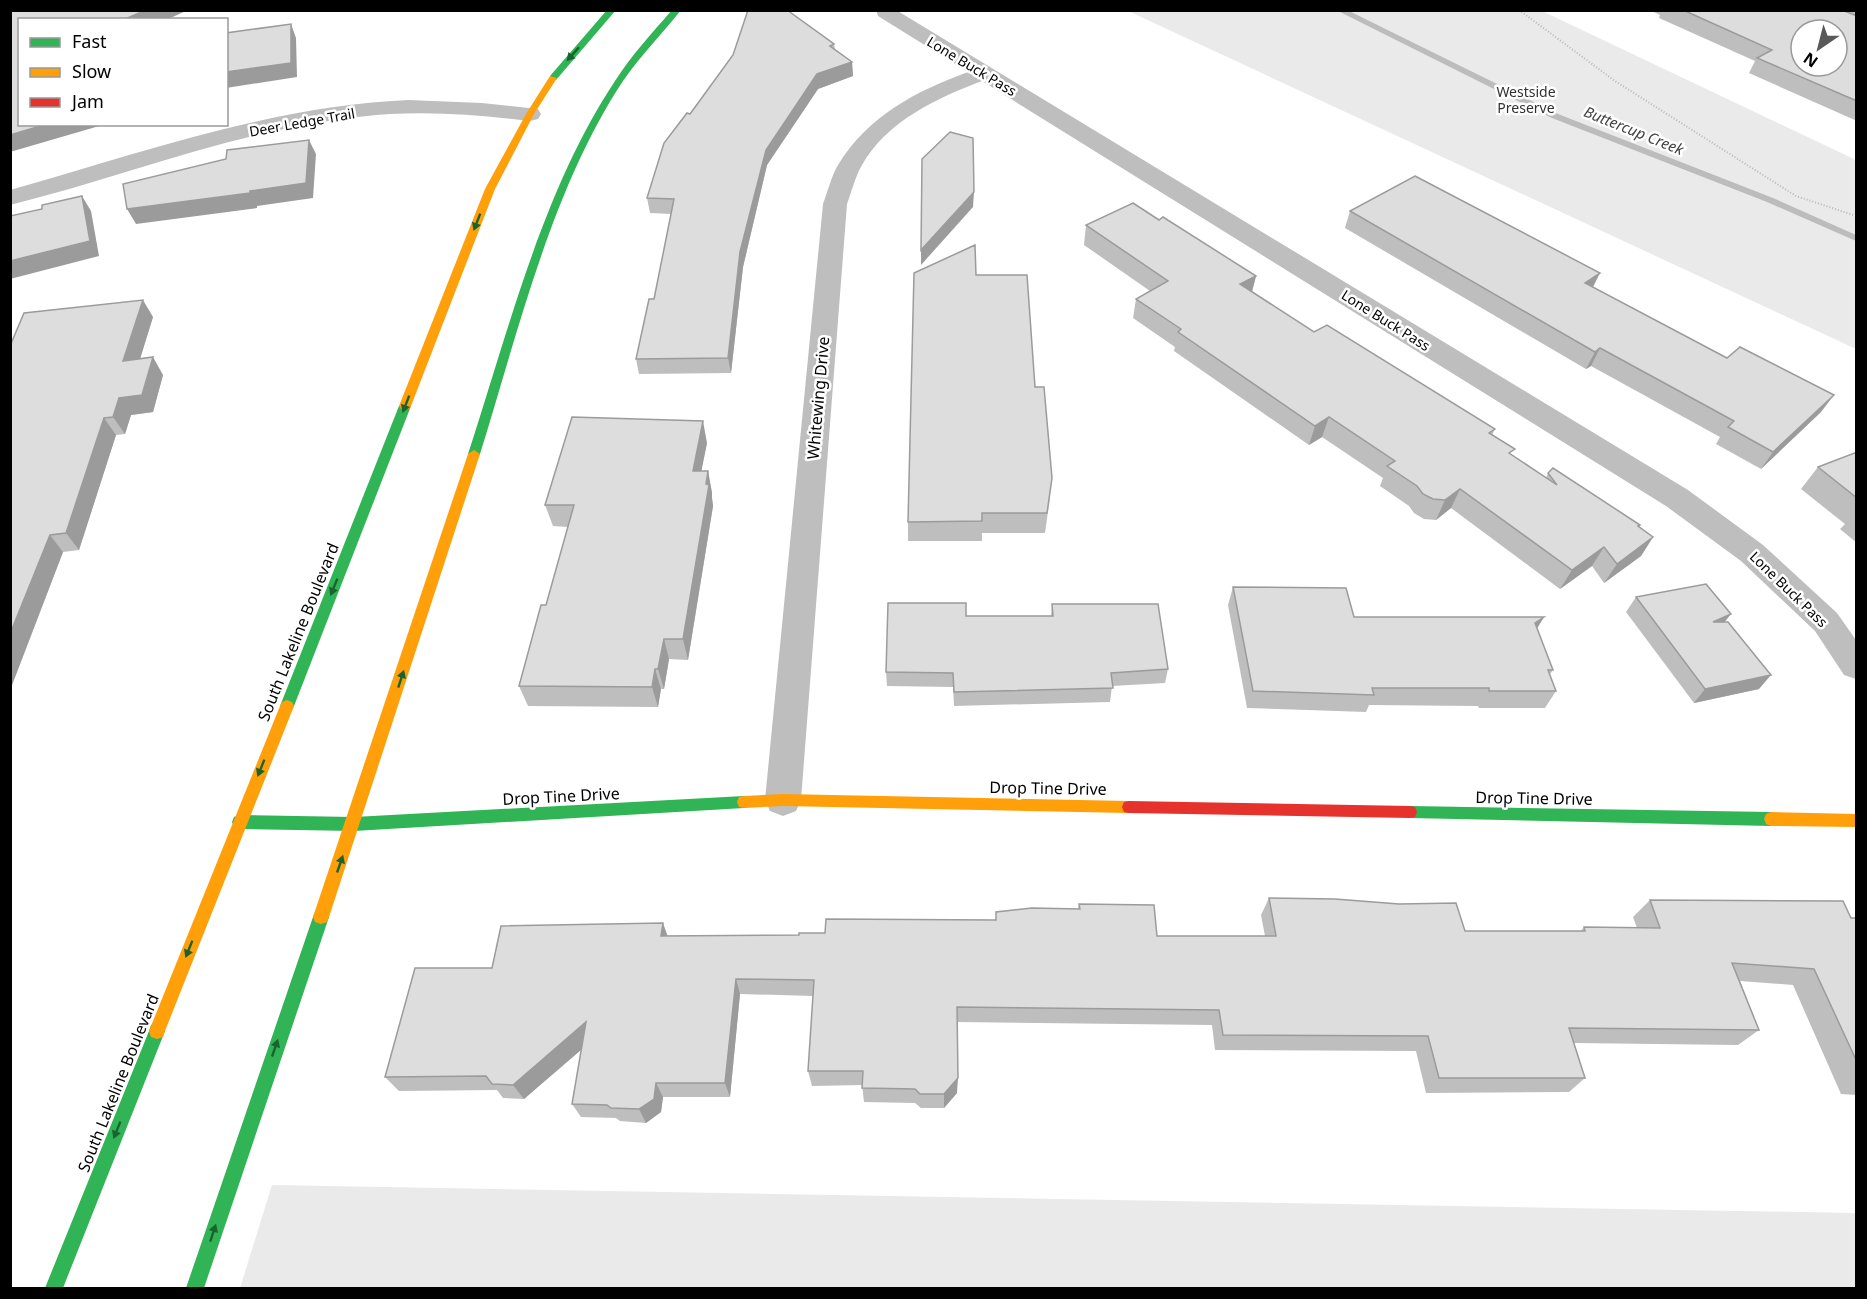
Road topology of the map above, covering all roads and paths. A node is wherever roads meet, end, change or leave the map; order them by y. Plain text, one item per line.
1 (612, 10) edge
2 (677, 10) edge
3 (1519, 10) edge
4 (885, 12) dead end
5 (984, 73) junction
6 (530, 114) junction
7 (10, 198) edge
8 (1857, 216) edge
9 (1857, 666) edge
10 (783, 800) junction
11 (1857, 820) edge
12 (239, 822) junction
13 (354, 824) junction
14 (54, 1288) edge
15 (195, 1288) edge

1 -> 6 main road, South Lakeline Boulevard
13 -> 2 main road
3 - 8 path
4 - 5 street, Lone Buck Pass
5 - 9 street, Lone Buck Pass
5 - 10 street, Whitewing Drive
6 - 7 street, Deer Ledge Trail
6 -> 12 main road, South Lakeline Boulevard
10 - 11 main road, Drop Tine Drive
10 - 13 main road, Drop Tine Drive
12 - 13 main road, Drop Tine Drive
12 -> 14 main road, South Lakeline Boulevard
15 -> 13 main road

